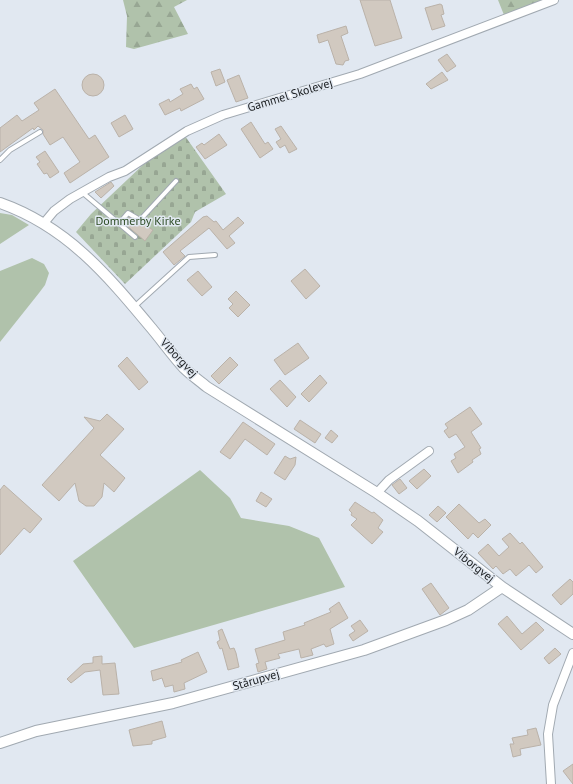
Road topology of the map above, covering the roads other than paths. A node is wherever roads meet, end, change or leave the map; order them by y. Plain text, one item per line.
1 (554, 0) edge
2 (40, 132) dead end
3 (0, 160) edge
4 (176, 181) dead end
5 (83, 193) junction
6 (0, 203) edge
7 (44, 223) junction
8 (121, 225) junction
9 (135, 236) dead end
10 (215, 255) dead end
11 (134, 308) junction
12 (429, 452) dead end
13 (377, 493) junction
14 (502, 587) junction
15 (573, 634) edge
16 (573, 652) edge
17 (570, 667) edge
18 (0, 744) edge
19 (551, 784) edge

1 - 5 street, Gammel Skolevej
2 - 3 lane
4 - 8 lane
5 - 7 street, Gammel Skolevej
5 - 8 lane
6 - 7 street, Viborgvej
7 - 11 street, Viborgvej
8 - 9 lane
10 - 11 lane
11 - 13 street, Viborgvej
12 - 13 street
13 - 14 street, Viborgvej
14 - 15 street, Viborgvej
14 - 18 street, Stårupvej
16 - 17 street
17 - 19 street

